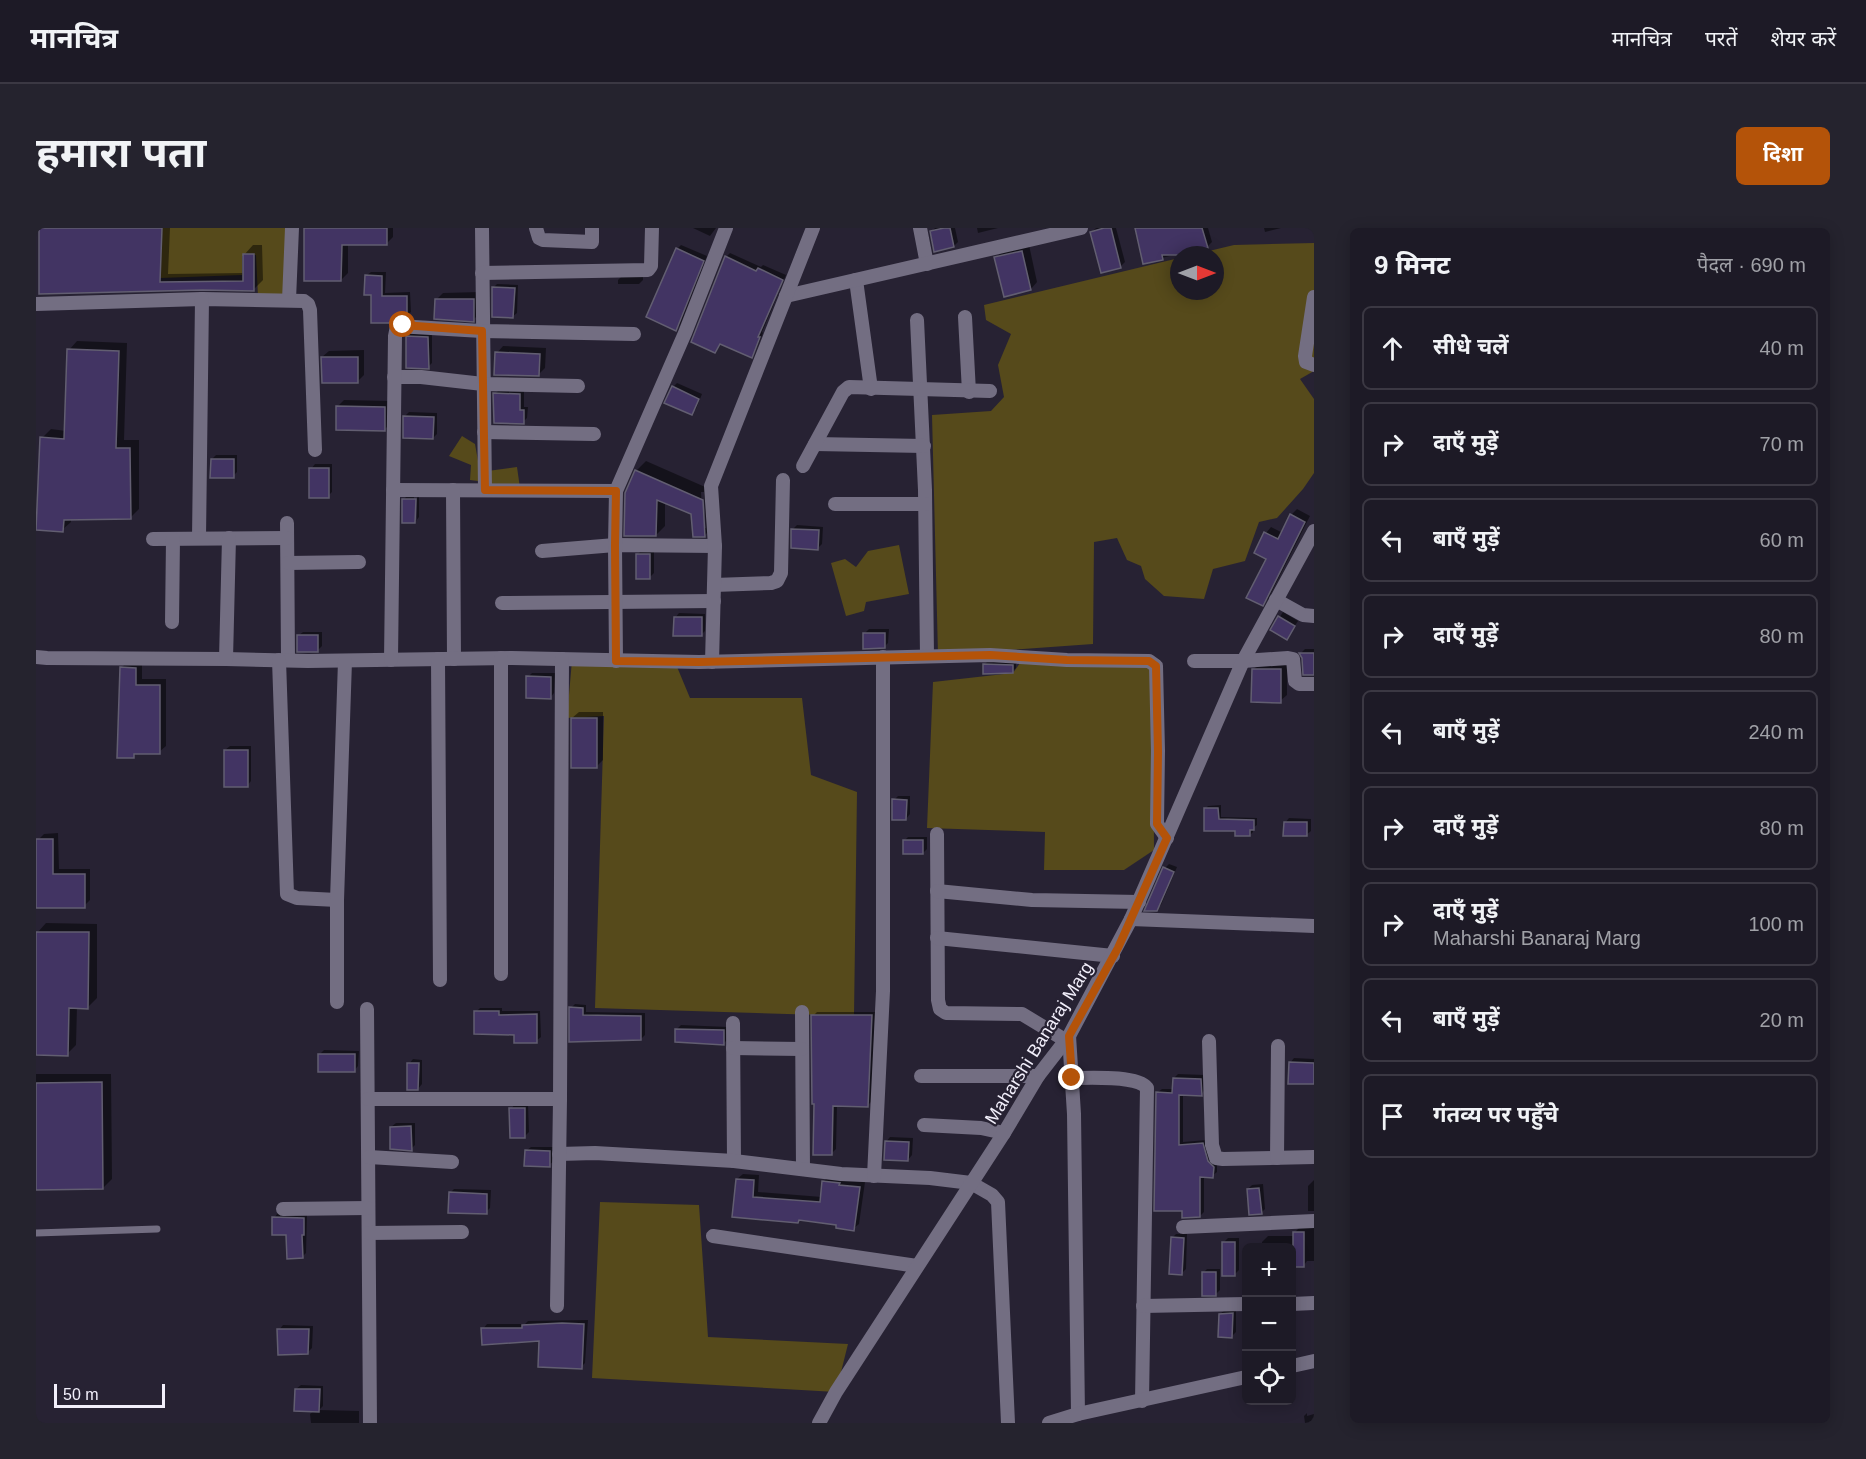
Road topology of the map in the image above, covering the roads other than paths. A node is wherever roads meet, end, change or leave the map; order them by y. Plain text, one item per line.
1 (292, 228) edge
2 (482, 228) edge
3 (536, 228) edge
4 (592, 228) edge
5 (652, 228) edge
6 (726, 228) edge
7 (813, 228) edge
8 (920, 228) edge
9 (1081, 228) edge
10 (927, 264) junction
11 (482, 273) junction
12 (855, 280) junction
13 (786, 296) junction
14 (1314, 297) edge
15 (202, 298) junction
16 (289, 300) junction
17 (36, 304) edge
18 (965, 317) dead end
19 (918, 320) dead end
20 (482, 331) junction
21 (633, 334) dead end
22 (1314, 365) edge
23 (394, 377) junction
24 (483, 384) junction
25 (578, 386) dead end
26 (870, 389) junction
27 (921, 390) junction
28 (990, 391) dead end
29 (969, 392) junction
30 (484, 432) junction
31 (594, 434) dead end
32 (815, 444) junction
33 (924, 446) junction
34 (315, 450) dead end
35 (803, 466) dead end
36 (783, 480) dead end
37 (393, 490) junction
38 (453, 490) junction
39 (485, 490) junction
40 (616, 491) junction
41 (835, 504) dead end
42 (925, 504) junction
43 (287, 523) dead end
44 (1314, 531) edge
45 (199, 538) junction
46 (229, 538) junction
47 (287, 538) junction
48 (153, 539) dead end
49 (172, 539) junction
50 (615, 545) junction
51 (715, 546) junction
52 (542, 551) dead end
53 (359, 562) dead end
54 (288, 563) junction
55 (714, 585) junction
56 (1276, 600) junction
57 (714, 601) junction
58 (502, 603) dead end
59 (615, 603) junction
60 (1314, 616) edge
61 (172, 622) dead end
62 (927, 656) junction
63 (36, 657) edge
64 (883, 657) junction
65 (501, 658) junction
66 (226, 659) junction
67 (438, 659) junction
68 (454, 659) junction
69 (562, 659) junction
70 (284, 660) junction
71 (391, 660) junction
72 (345, 661) junction
73 (616, 661) junction
74 (1194, 661) dead end
75 (712, 662) junction
76 (1243, 662) junction
77 (1314, 684) edge
78 (937, 834) dead end
79 (1167, 838) junction
80 (937, 891) junction
81 (337, 900) junction
82 (1139, 902) junction
83 (1131, 919) junction
84 (1314, 926) edge
85 (937, 938) junction
86 (1113, 956) junction
87 (501, 974) dead end
88 (440, 980) dead end
89 (337, 1002) dead end
90 (367, 1010) dead end
91 (802, 1012) dead end
92 (733, 1023) dead end
93 (1067, 1038) junction
94 (1209, 1041) dead end
95 (1278, 1046) dead end
96 (733, 1048) junction
97 (802, 1049) junction
98 (921, 1076) dead end
99 (1038, 1076) junction
100 (1072, 1078) junction
101 (560, 1099) junction
102 (368, 1100) junction
103 (924, 1125) dead end
104 (1004, 1133) junction
105 (559, 1154) junction
106 (1314, 1156) edge
107 (369, 1157) junction
108 (1277, 1158) junction
109 (734, 1161) junction
110 (452, 1162) dead end
111 (803, 1169) junction
112 (874, 1176) junction
113 (971, 1183) junction
114 (369, 1208) junction
115 (283, 1209) dead end
116 (1314, 1221) edge
117 (1183, 1227) dead end
118 (157, 1229) dead end
119 (462, 1232) dead end
120 (36, 1233) edge
121 (369, 1233) junction
122 (713, 1236) dead end
123 (917, 1266) junction
124 (1314, 1303) edge
125 (1296, 1304) edge
126 (1242, 1305) edge
127 (557, 1306) dead end
128 (1143, 1306) junction
129 (1314, 1361) edge
130 (1296, 1365) edge
131 (1242, 1378) edge
132 (1142, 1401) junction
133 (1078, 1414) junction
134 (370, 1423) edge
135 (819, 1423) edge
136 (1008, 1423) edge
137 (1049, 1423) edge

1 - 16 street
2 - 11 street
3 - 4 street
5 - 11 street
6 - 40 street
7 - 13 street
8 - 10 street
9 - 10 street
10 - 12 street
11 - 20 street
12 - 13 street
12 - 26 street
13 - 51 street
14 - 22 street
15 - 16 street
15 - 17 street
15 - 45 street
16 - 34 street
18 - 29 street
19 - 27 street
20 - 21 street
20 - 23 street
20 - 24 street
23 - 24 street
23 - 37 street
24 - 25 street
24 - 30 street
26 - 27 street
26 - 32 street
27 - 29 street
27 - 33 street
28 - 29 street
30 - 31 street
30 - 39 street
32 - 33 street
32 - 35 street
33 - 42 street
36 - 55 street
37 - 38 street
37 - 71 street
38 - 39 street
38 - 68 street
39 - 40 street
40 - 50 street
41 - 42 street
42 - 62 street
43 - 47 street
44 - 56 street, Maharshi Banaraj Marg
45 - 46 street
45 - 49 street
46 - 47 street
46 - 66 street
47 - 54 street
48 - 49 street
49 - 61 street
50 - 51 street
50 - 52 street
50 - 59 street
51 - 55 street
53 - 54 street
54 - 70 street
55 - 57 street
56 - 60 street
56 - 76 street, Maharshi Banaraj Marg
57 - 59 street
57 - 75 street
58 - 59 street
59 - 73 street
62 - 64 street
62 - 79 street
63 - 66 street
64 - 75 street
64 - 112 street
65 - 68 street
65 - 69 street
65 - 87 street
66 - 70 street
67 - 68 street
67 - 71 street
67 - 88 street
69 - 73 street
69 - 101 street
70 - 72 street
70 - 81 street
71 - 72 street
72 - 81 street
73 - 75 street
74 - 76 street
76 - 77 street
76 - 79 street, Maharshi Banaraj Marg
78 - 80 street
79 - 82 street, Maharshi Banaraj Marg
80 - 82 street
80 - 85 street
81 - 89 street
82 - 83 street, Maharshi Banaraj Marg
83 - 84 street
83 - 86 street, Maharshi Banaraj Marg
85 - 86 street
85 - 93 street
86 - 93 street, Maharshi Banaraj Marg
90 - 102 street
91 - 97 street
92 - 96 street
93 - 99 street, Maharshi Banaraj Marg
93 - 100 street
94 - 108 street
95 - 108 street
96 - 97 street
96 - 109 street
97 - 111 street
98 - 99 street
99 - 104 street, Maharshi Banaraj Marg
100 - 128 street
100 - 133 street
101 - 102 street
101 - 105 street
102 - 107 street
103 - 104 street
104 - 113 street, Maharshi Banaraj Marg
105 - 109 street
105 - 127 street
106 - 108 street
107 - 110 street
107 - 114 street
109 - 111 street
111 - 112 street
112 - 113 street
113 - 123 street, Maharshi Banaraj Marg
113 - 136 street
114 - 115 street
114 - 121 street
116 - 117 street
118 - 120 lane
119 - 121 street
121 - 134 street
122 - 123 street
123 - 135 street, Maharshi Banaraj Marg
124 - 125 street
126 - 128 street
128 - 132 street
129 - 130 street
131 - 132 street
132 - 133 street
133 - 137 street

